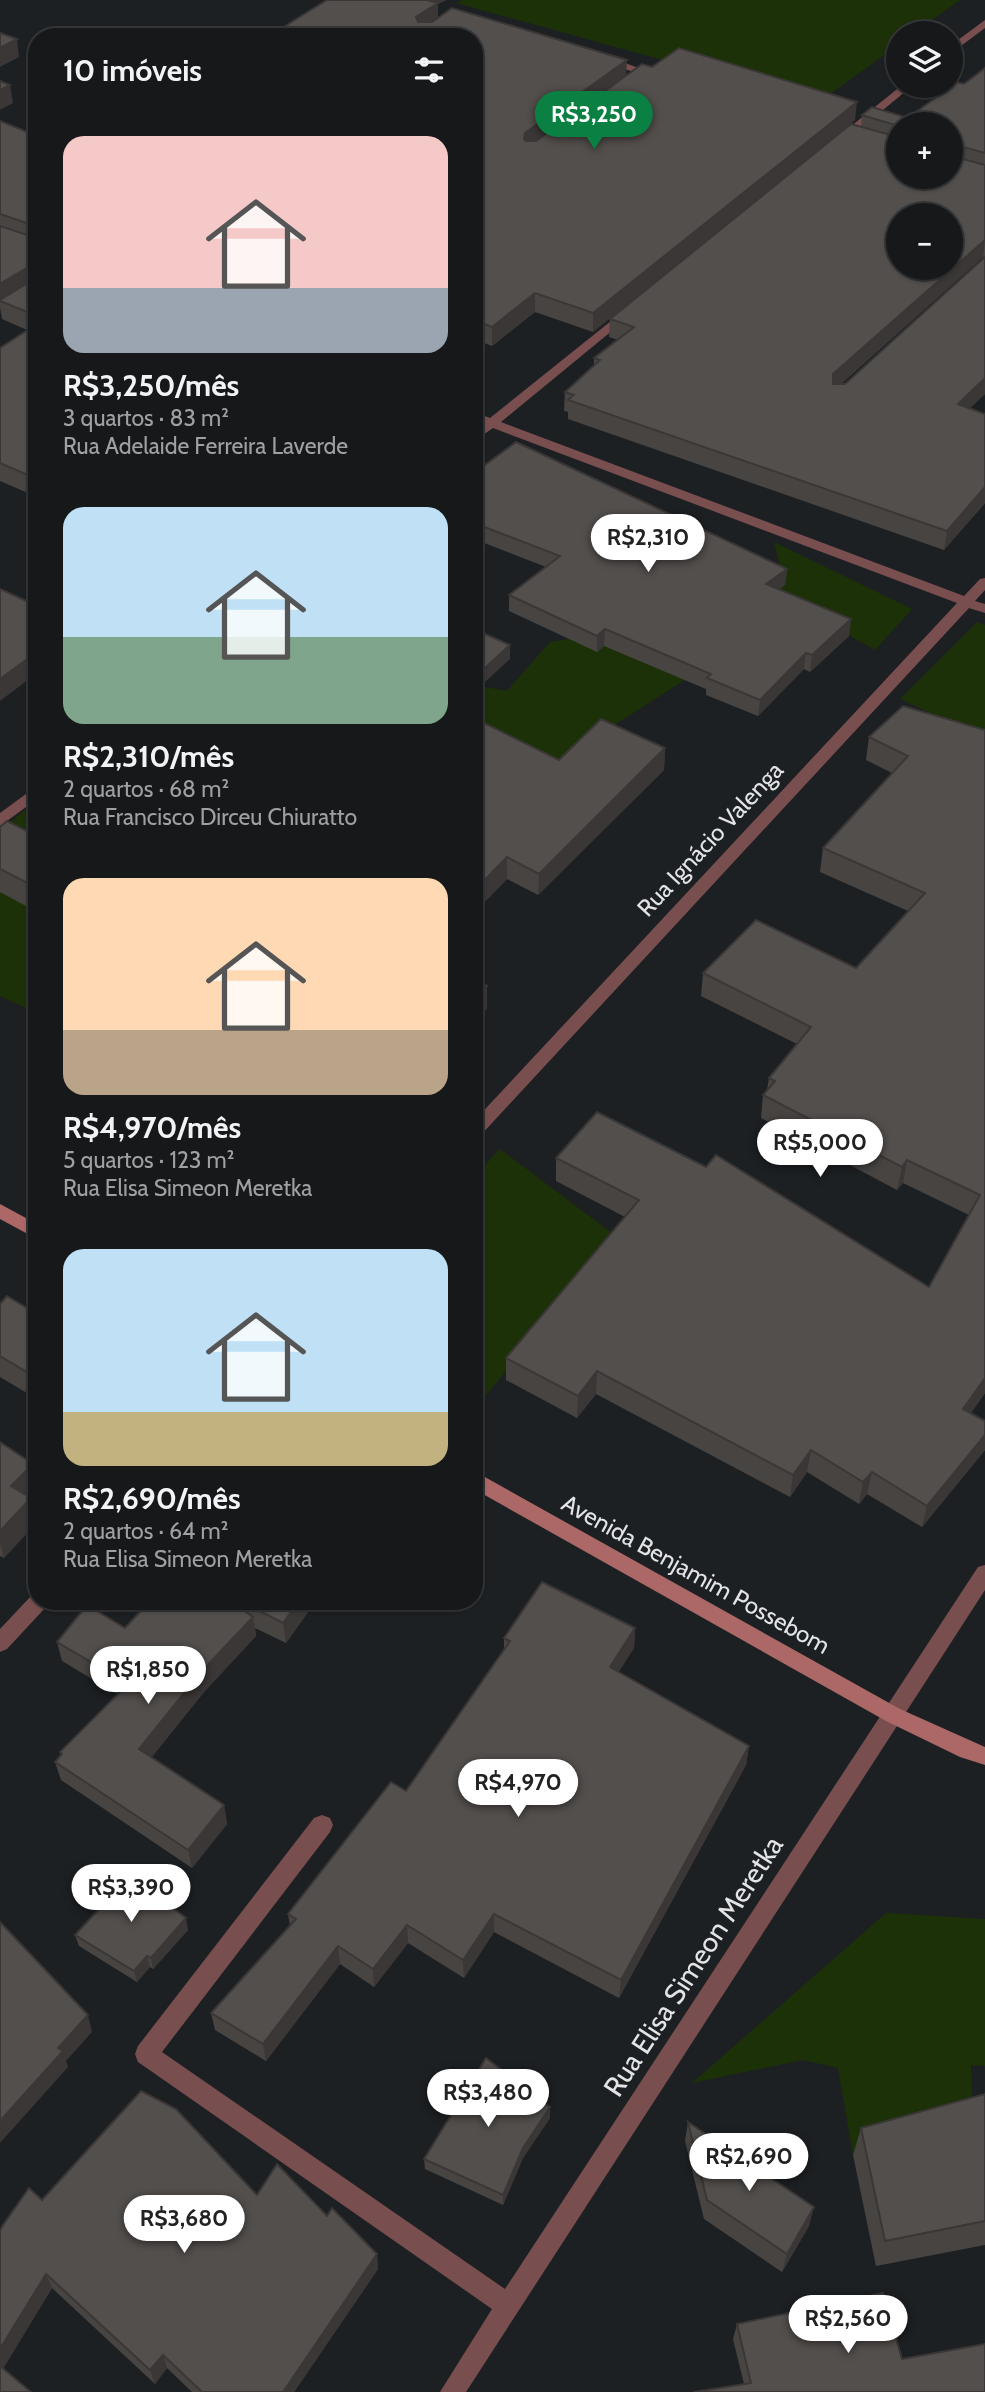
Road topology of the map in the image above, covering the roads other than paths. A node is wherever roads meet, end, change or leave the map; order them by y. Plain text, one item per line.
1 (985, 23) edge
2 (963, 41) edge
3 (595, 57) edge
4 (624, 87) edge
5 (894, 98) edge
6 (825, 152) edge
7 (631, 309) edge
8 (483, 420) edge
9 (492, 423) junction
10 (483, 430) edge
11 (985, 582) edge
12 (967, 602) junction
13 (985, 609) edge
14 (28, 798) edge
15 (0, 821) edge
16 (483, 1122) edge
17 (0, 1211) edge
18 (28, 1227) edge
19 (483, 1484) edge
20 (985, 1573) edge
21 (31, 1610) edge
22 (0, 1643) edge
23 (893, 1715) junction
24 (985, 1756) edge
25 (322, 1825) dead end
26 (508, 2305) junction
27 (452, 2392) edge

1 - 2 street
3 - 4 street
5 - 6 street
7 - 9 street
8 - 9 street
9 - 10 street
9 - 12 street
11 - 12 street, Rua Ignácio Valenga
12 - 13 street
12 - 16 street, Rua Ignácio Valenga
14 - 15 street
17 - 18 street
19 - 23 street, Avenida Benjamim Possebom
20 - 23 street, Rua Elisa Simeon Meretka
21 - 22 street
23 - 24 street, Avenida Benjamim Possebom
23 - 26 street, Rua Elisa Simeon Meretka
25 - 26 street
26 - 27 street, Rua Elisa Simeon Meretka

